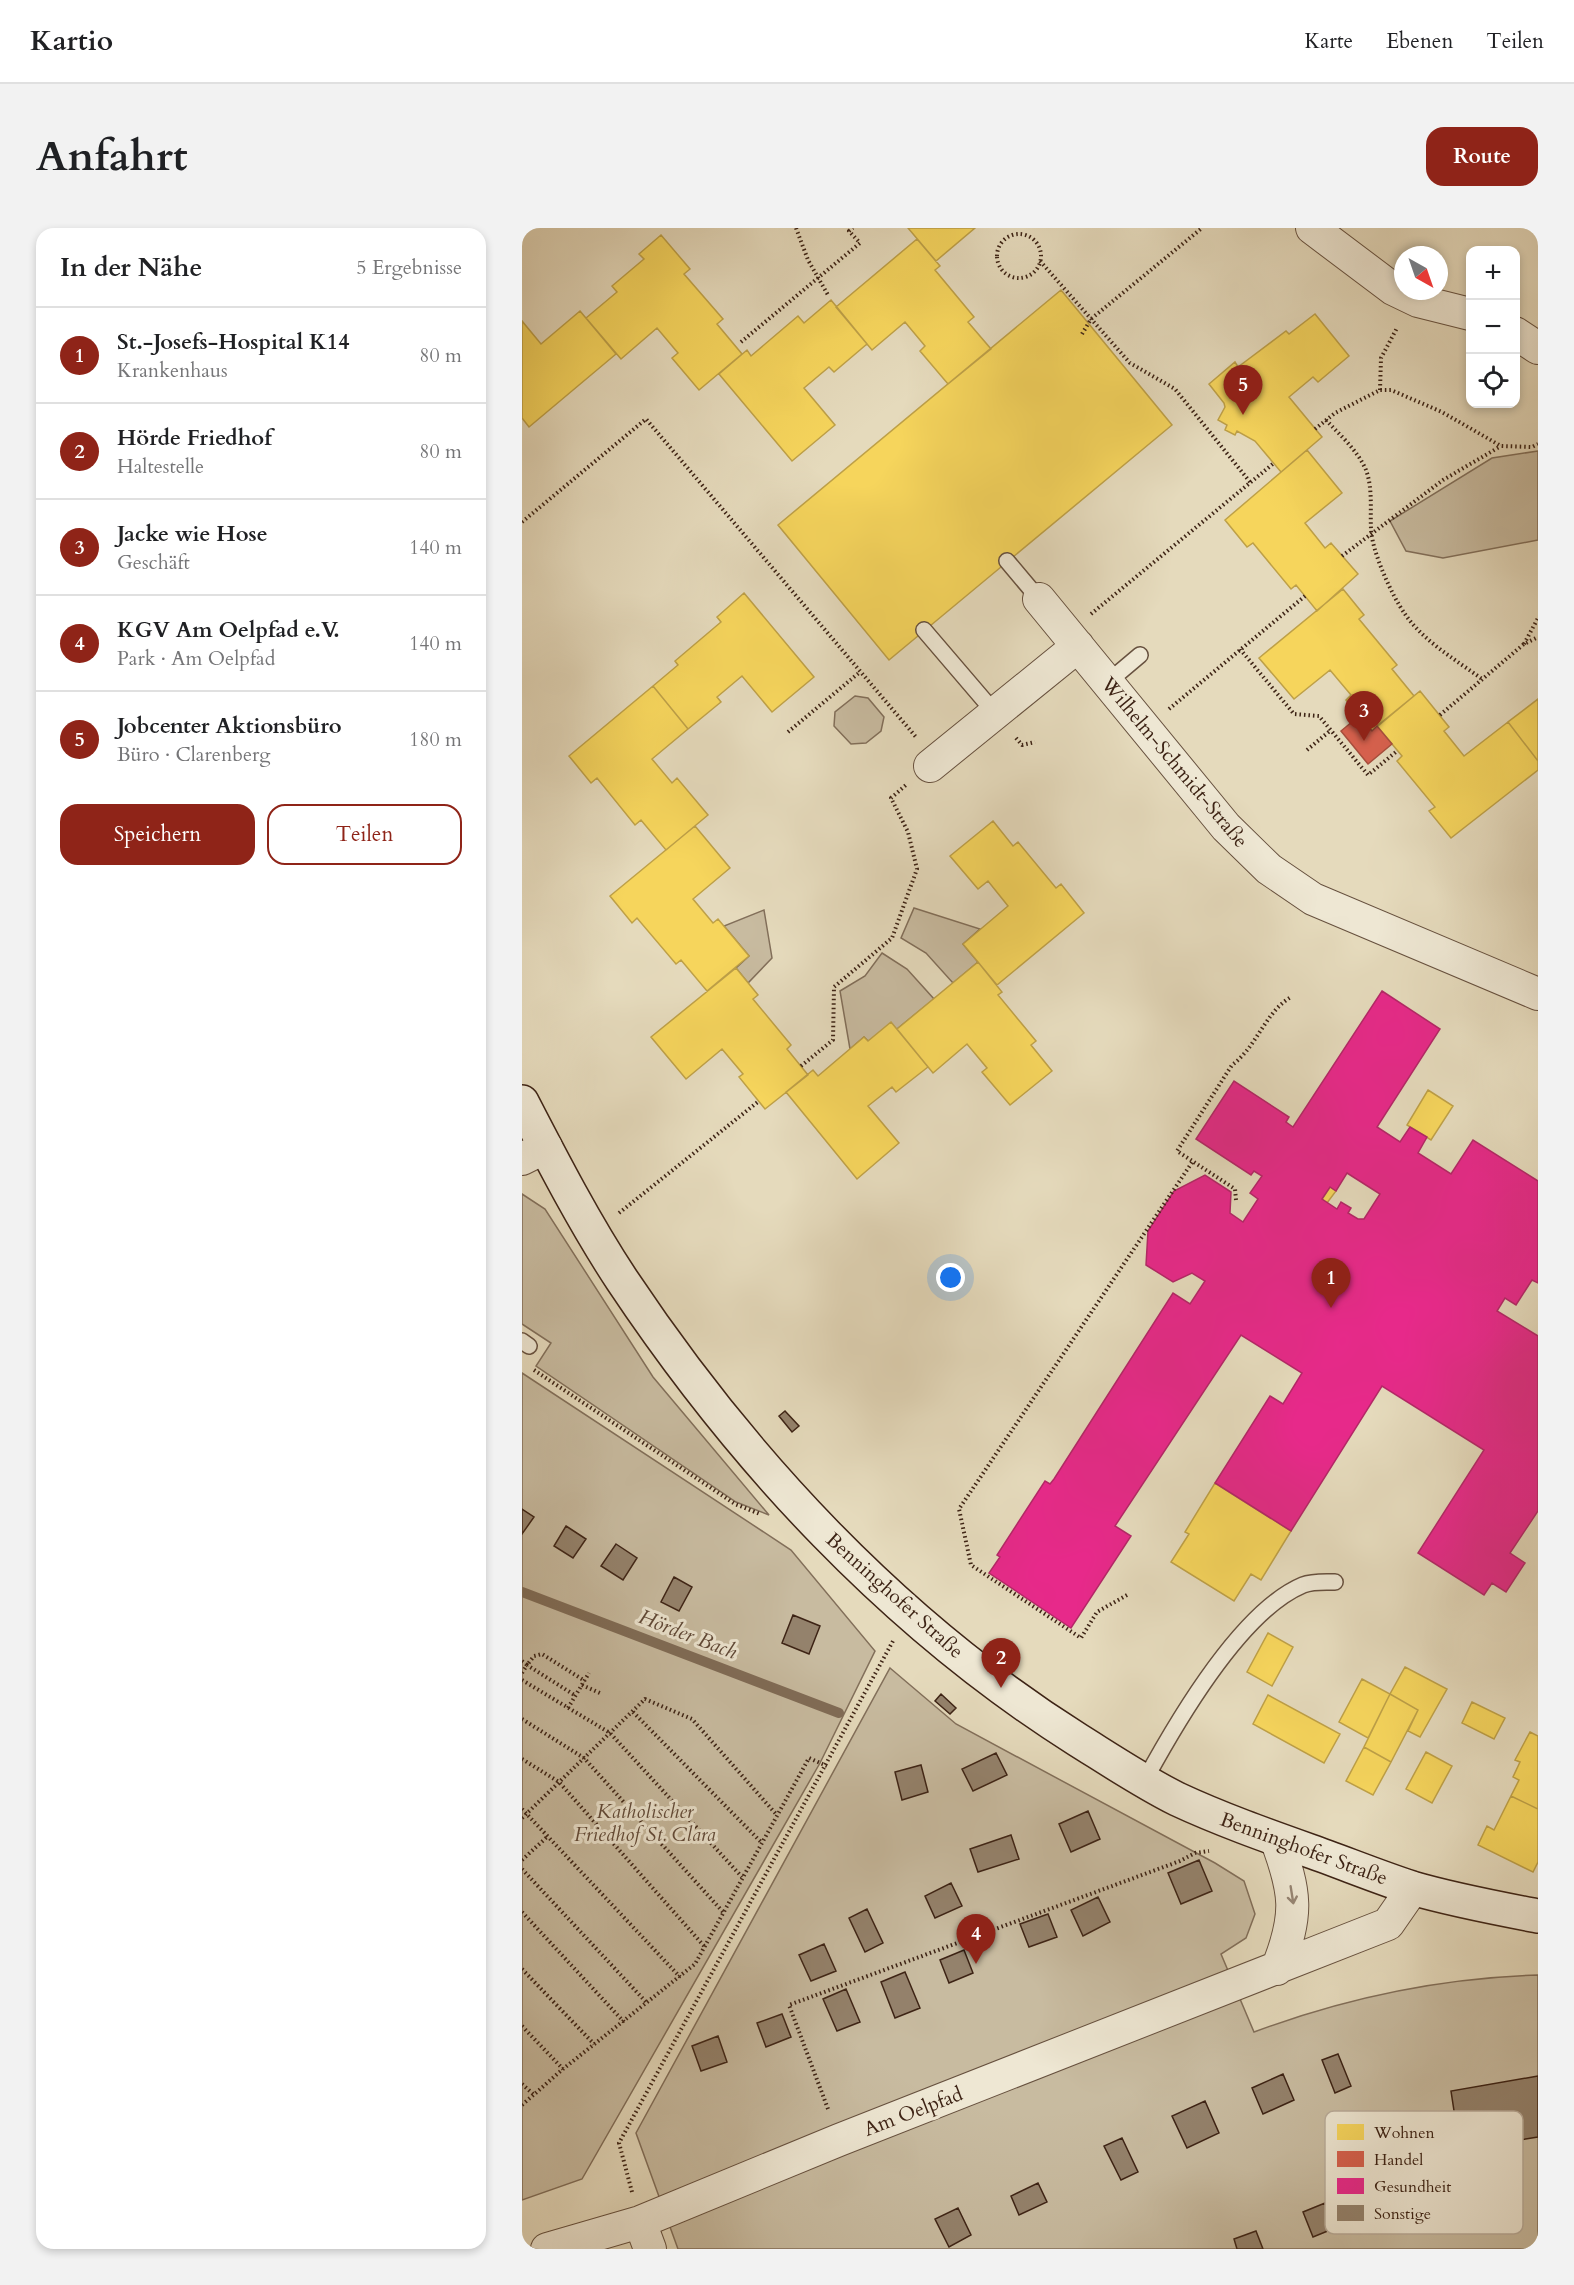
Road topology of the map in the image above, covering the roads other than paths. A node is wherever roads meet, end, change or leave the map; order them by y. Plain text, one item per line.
1 (1312, 228) edge
2 (1466, 313) edge
3 (1520, 336) edge
4 (1538, 348) edge
5 (1007, 561) dead end
6 (1039, 599) joint
7 (924, 630) dead end
8 (1073, 640) junction
9 (1140, 655) dead end
10 (1108, 682) junction
11 (995, 713) junction
12 (933, 763) road end
13 (1538, 994) edge
14 (522, 1102) edge
15 (534, 1153) edge
16 (1335, 1582) dead end
17 (1145, 1780) junction
18 (1276, 1839) junction
19 (1413, 1888) junction
20 (1538, 1916) edge
21 (1277, 1969) junction
22 (645, 2235) edge
23 (547, 2249) edge

1 - 2 street
3 - 4 street
5 - 6 lane
6 - 8 street, Wilhelm-Schmidt-Straße
7 - 11 lane
8 - 10 street, Wilhelm-Schmidt-Straße
8 - 11 street
9 - 10 lane
10 - 13 street, Wilhelm-Schmidt-Straße
11 - 12 street
14 - 15 main road, Benninghofer Straße
15 - 17 main road, Benninghofer Straße
16 - 17 lane
17 - 18 main road, Benninghofer Straße
18 - 19 main road, Benninghofer Straße
18 -> 21 street
19 - 20 main road, Benninghofer Straße
19 - 21 street, Am Oelpfad
21 - 22 street, Am Oelpfad
22 - 23 street, Am Oelpfad

